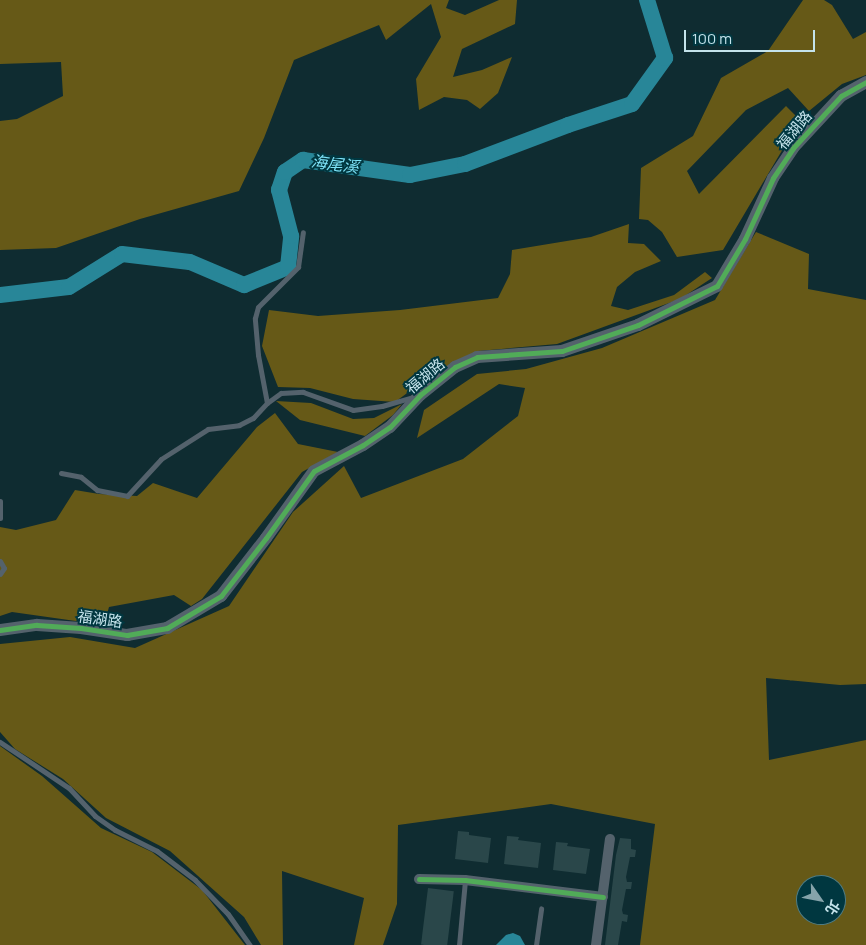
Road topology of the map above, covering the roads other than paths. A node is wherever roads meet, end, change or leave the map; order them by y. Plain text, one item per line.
1 (866, 82) edge
2 (302, 232) dead end
3 (420, 395) junction
4 (267, 403) junction
5 (61, 473) dead end
6 (0, 501) edge
7 (0, 518) edge
8 (0, 561) edge
9 (0, 574) edge
10 (0, 630) edge
11 (0, 742) edge
12 (610, 839) dead end
13 (419, 879) dead end
14 (465, 880) junction
15 (603, 897) junction
16 (542, 908) dead end
17 (250, 945) edge
18 (459, 945) edge
19 (536, 945) edge
20 (596, 945) edge

1 - 3 street, 福湖路
2 - 4 lane
3 - 4 lane
3 - 10 street, 福湖路
4 - 5 lane
6 - 7 lane
8 - 9 lane
11 - 17 lane
12 - 15 street
13 - 14 street
14 - 15 street
14 - 18 lane
15 - 20 street
16 - 19 lane

